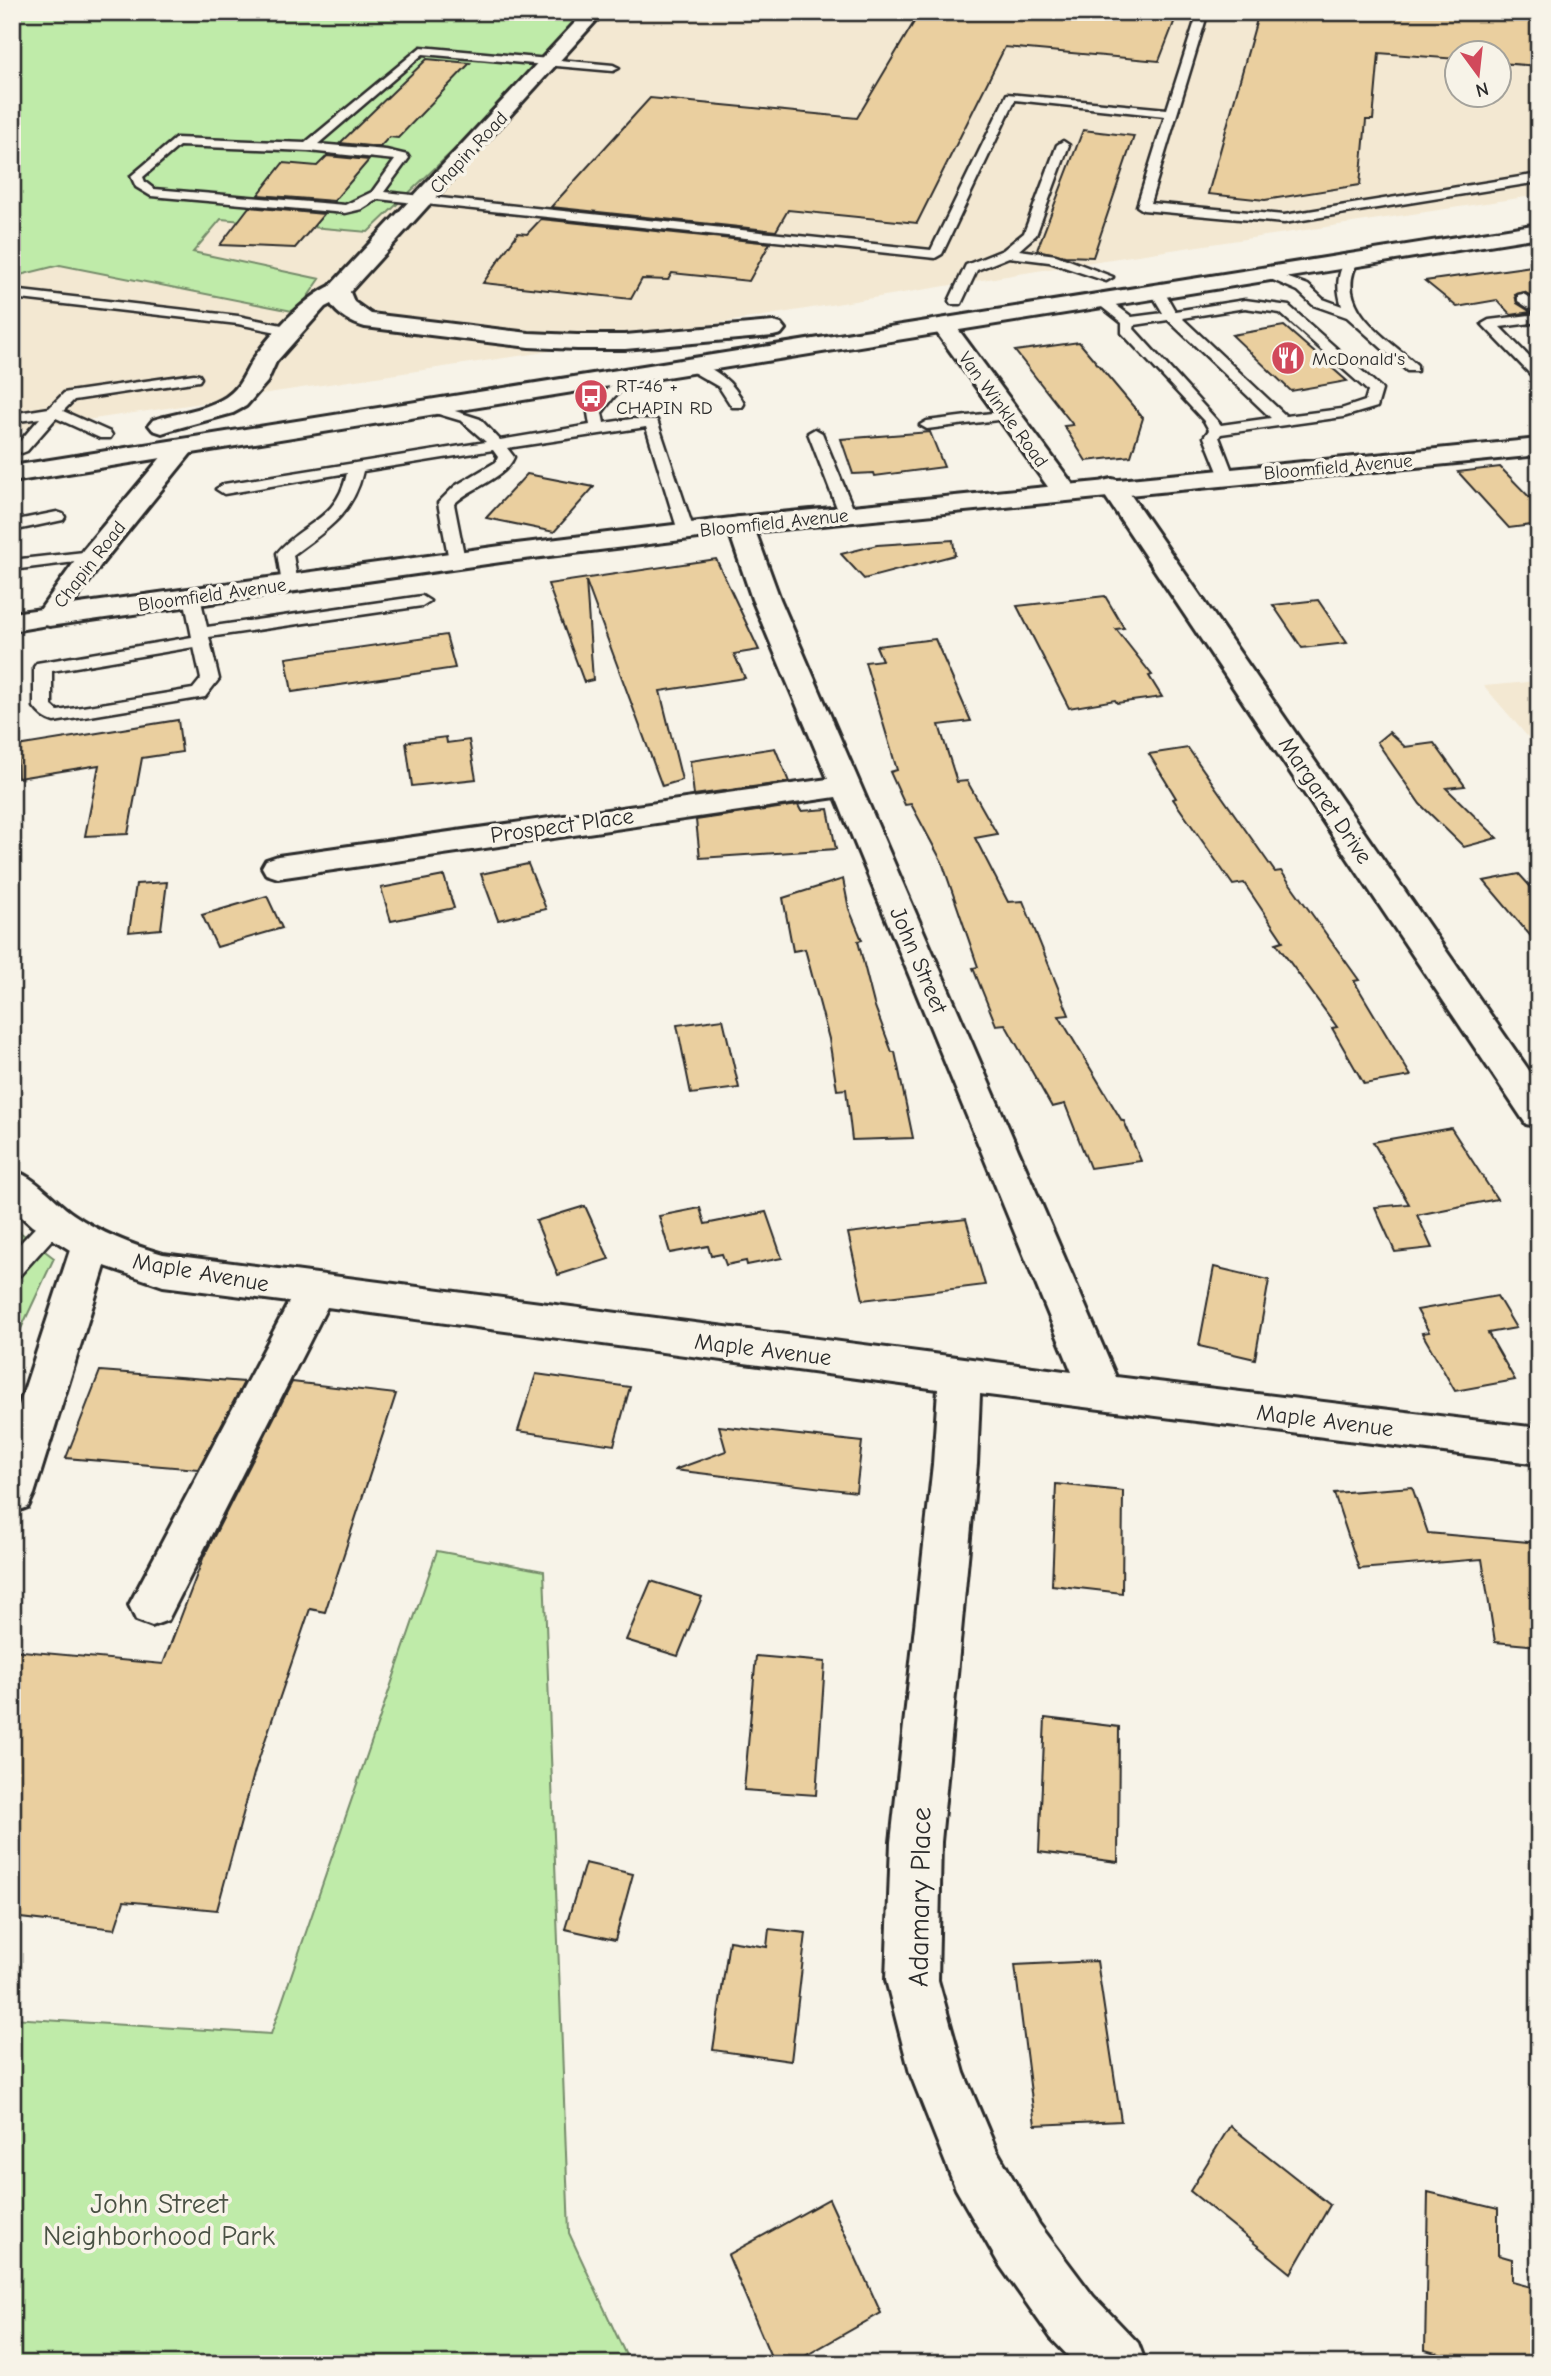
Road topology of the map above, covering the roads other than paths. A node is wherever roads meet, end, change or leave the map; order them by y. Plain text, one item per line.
1 (595, 12) edge
2 (1203, 12) edge
3 (1498, 12) edge
4 (1539, 16) edge
5 (551, 63) junction
6 (613, 68) dead end
7 (1172, 114) junction
8 (1063, 145) dead end
9 (308, 147) junction
10 (1539, 178) edge
11 (376, 195) junction
12 (422, 201) junction
13 (1537, 226) edge
14 (1008, 253) junction
15 (1352, 260) junction
16 (1264, 273) junction
17 (1103, 288) junction
18 (339, 290) junction
19 (1157, 290) junction
20 (12, 294) edge
21 (1522, 298) dead end
22 (956, 301) junction
23 (1539, 310) edge
24 (882, 312) dead end
25 (1352, 314) junction
26 (1171, 316) junction
27 (1539, 318) edge
28 (1129, 322) junction
29 (944, 326) junction
30 (292, 331) junction
31 (556, 363) dead end
32 (691, 365) junction
33 (1412, 368) dead end
34 (1539, 375) edge
35 (630, 376) junction
36 (194, 378) dead end
37 (737, 404) dead end
38 (430, 407) junction
39 (254, 410) dead end
40 (54, 412) junction
41 (1008, 415) junction
42 (12, 418) edge
43 (1283, 421) junction
44 (927, 425) dead end
45 (598, 428) junction
46 (134, 430) junction
47 (1216, 430) junction
48 (816, 433) dead end
49 (496, 444) junction
50 (183, 447) junction
51 (1539, 447) edge
52 (17, 449) edge
53 (357, 467) junction
54 (12, 474) edge
55 (1226, 476) junction
56 (1112, 487) junction
57 (224, 489) dead end
58 (1065, 492) junction
59 (847, 513) junction
60 (57, 517) dead end
61 (740, 525) junction
62 (12, 526) edge
63 (686, 531) junction
64 (93, 556) junction
65 (457, 560) junction
66 (12, 565) edge
67 (290, 584) junction
68 (192, 597) junction
69 (422, 601) dead end
70 (49, 617) junction
71 (12, 622) edge
72 (201, 637) junction
73 (847, 786) junction
74 (278, 867) dead end
75 (1539, 1114) edge
76 (12, 1184) edge
77 (54, 1222) junction
78 (92, 1245) junction
79 (12, 1268) edge
80 (316, 1291) junction
81 (960, 1374) junction
82 (1102, 1393) junction
83 (1539, 1446) edge
84 (12, 1494) edge
85 (152, 1605) dead end
86 (1117, 2364) edge

1 - 5 main road, Chapin Road
2 - 7 lane
3 - 4 lane
5 - 6 lane
5 - 9 lane
5 - 12 main road, Chapin Road
7 - 10 lane
7 - 12 lane
8 - 14 lane
9 - 11 lane
9 - 11 lane
11 - 12 lane
12 - 18 main road, Chapin Road
13 - 15 main road
13 - 17 main road
14 - 17 lane
14 - 22 lane
15 - 16 main road
15 - 25 lane
16 - 19 main road
16 - 25 lane
17 - 19 main road
17 - 22 main road
17 - 28 lane
17 - 29 main road
18 - 30 main road, Chapin Road
18 - 31 main road
19 - 26 lane
20 - 30 lane
21 - 23 lane
22 - 24 main road
25 - 33 lane
26 - 28 lane
26 - 43 lane
26 - 43 lane
27 - 34 lane
28 - 47 lane
29 - 32 main road
29 - 41 main road, Van Winkle Road
30 - 46 main road, Chapin Road
32 - 35 main road
32 - 37 lane
35 - 38 main road
35 - 45 lane
36 - 40 lane
38 - 49 lane
38 - 50 main road
39 - 46 main road
40 - 42 lane
40 - 46 lane
40 - 52 lane
41 - 44 lane
41 - 58 main road, Van Winkle Road
43 - 47 lane
45 - 49 lane
45 - 63 lane
46 - 52 main road
47 - 55 lane
48 - 59 lane
49 - 53 lane
49 - 65 lane
50 - 54 main road
50 - 64 main road, Chapin Road
51 - 55 main road, Bloomfield Avenue
53 - 57 lane
53 - 67 lane
55 - 56 main road, Bloomfield Avenue
56 - 58 main road, Bloomfield Avenue
56 - 75 main road, Margaret Drive
58 - 59 main road, Bloomfield Avenue
59 - 61 main road, Bloomfield Avenue
60 - 62 lane
61 - 63 main road, Bloomfield Avenue
61 - 73 main road, John Street
63 - 65 main road, Bloomfield Avenue
64 - 66 lane
64 - 70 main road, Chapin Road
65 - 67 main road, Bloomfield Avenue
67 - 68 main road, Bloomfield Avenue
68 - 70 main road, Bloomfield Avenue
68 - 72 lane
69 - 72 lane
70 - 71 main road, Bloomfield Avenue
72 - 72 lane
73 - 74 main road, Prospect Place
73 - 82 main road, John Street
76 - 77 main road, Maple Avenue
77 - 78 main road, Maple Avenue
77 - 79 lane
78 - 80 main road, Maple Avenue
78 - 84 main road
80 - 81 main road, Maple Avenue
80 - 85 main road
81 - 82 main road, Maple Avenue
81 - 86 main road, Adamary Place
82 - 83 main road, Maple Avenue

